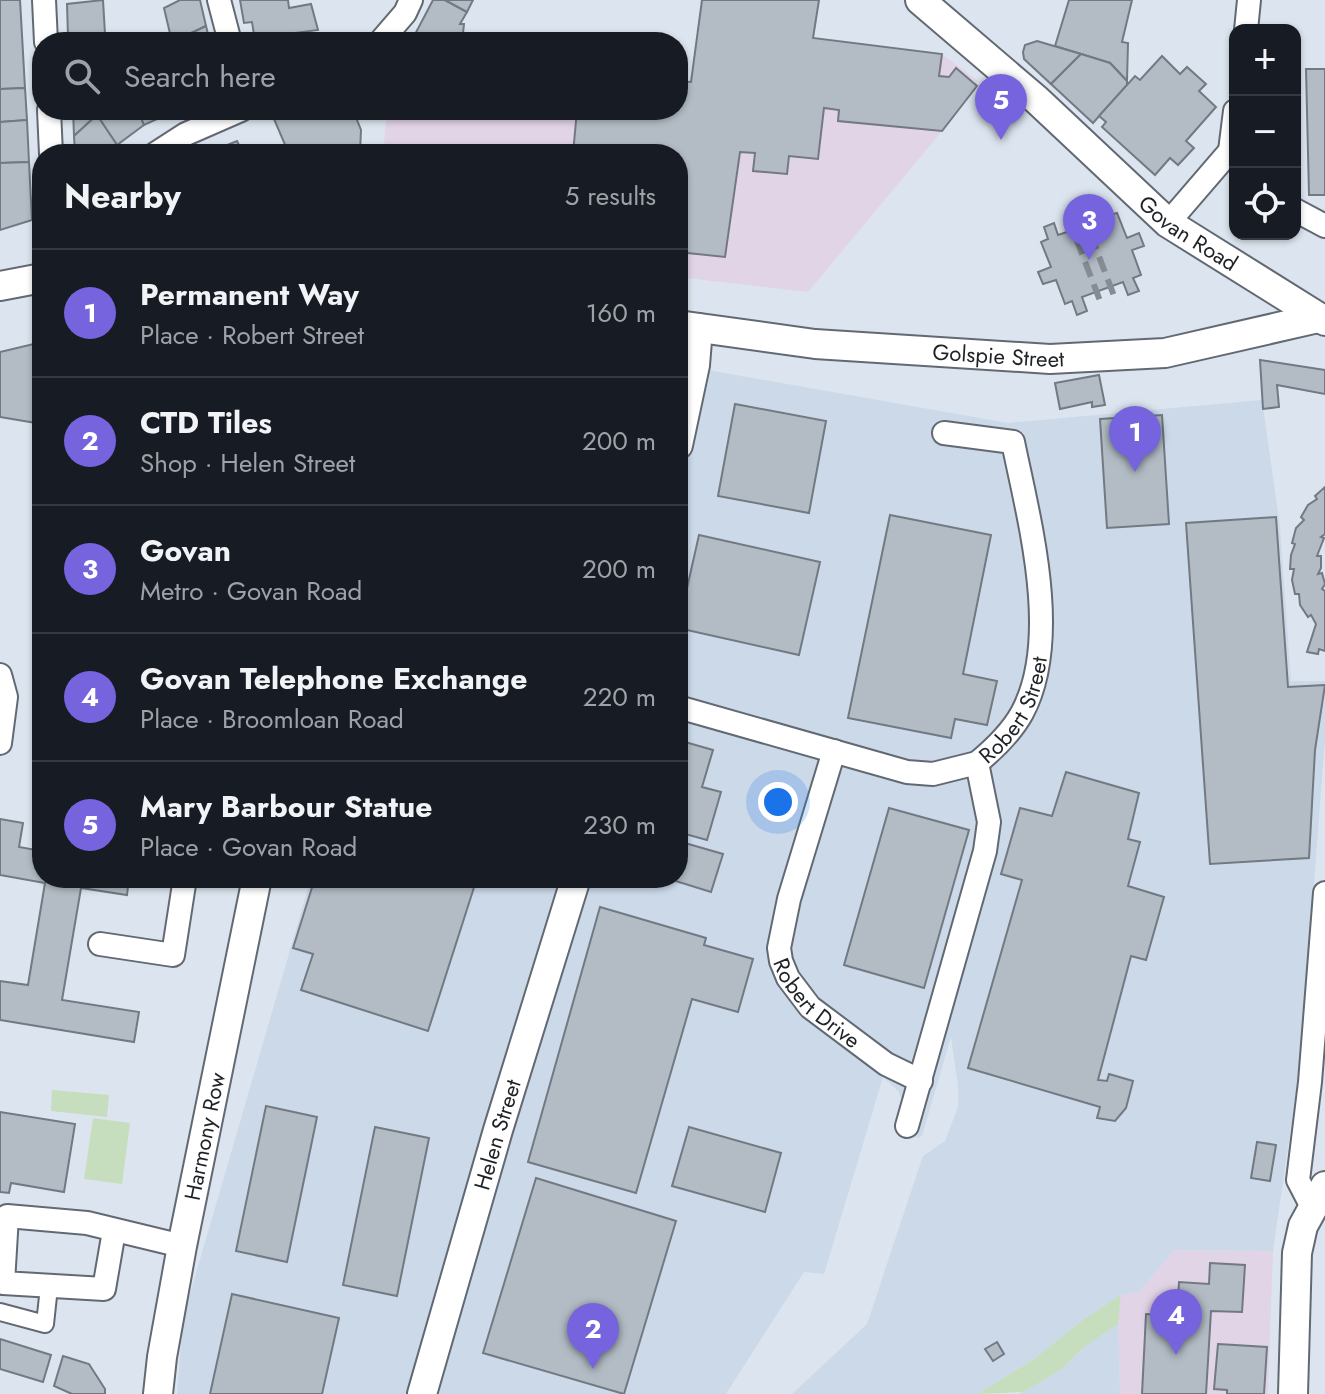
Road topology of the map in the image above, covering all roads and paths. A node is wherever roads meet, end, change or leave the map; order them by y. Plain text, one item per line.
1 (44, 0) edge
2 (219, 0) edge
3 (411, 0) edge
4 (920, 0) edge
5 (1249, 0) edge
6 (1247, 24) edge
7 (46, 32) edge
8 (227, 32) edge
9 (389, 32) edge
10 (49, 120) edge
11 (218, 120) edge
12 (51, 144) edge
13 (170, 144) edge
14 (1229, 156) edge
15 (1301, 213) edge
16 (1168, 223) junction
17 (1325, 226) edge
18 (32, 280) edge
19 (0, 286) edge
20 (1321, 319) edge
21 (688, 326) edge
22 (688, 398) edge
23 (944, 433) dead end
24 (0, 675) edge
25 (688, 710) edge
26 (0, 743) edge
27 (834, 751) junction
28 (977, 763) junction
29 (183, 888) edge
30 (255, 888) edge
31 (573, 888) edge
32 (1325, 893) edge
33 (100, 944) dead end
34 (921, 1081) junction
35 (1318, 1084) edge
36 (907, 1126) dead end
37 (1318, 1196) edge
38 (114, 1231) junction
39 (182, 1246) junction
40 (49, 1287) junction
41 (0, 1312) edge
42 (158, 1394) edge
43 (422, 1394) edge
44 (1293, 1394) edge

1 - 7 street
2 - 8 street
3 - 9 street
4 - 16 street, Govan Road
5 - 6 street
10 - 12 street
11 - 13 street
14 - 16 street
15 - 17 street
16 - 20 street, Govan Road
18 - 19 street
20 - 21 street, Golspie Street
21 - 22 street
23 - 28 street, Robert Street
24 - 26 street
25 - 27 street
27 - 28 street
27 - 34 street, Robert Drive
28 - 34 street, Robert Street
29 - 33 street
30 - 39 street, Harmony Row
31 - 43 street, Helen Street
32 - 35 street
34 - 36 street, Robert Street
35 - 37 street
37 - 44 street
38 - 39 street
38 - 40 street
38 - 40 street
39 - 42 street, Harmony Row
40 - 41 street

